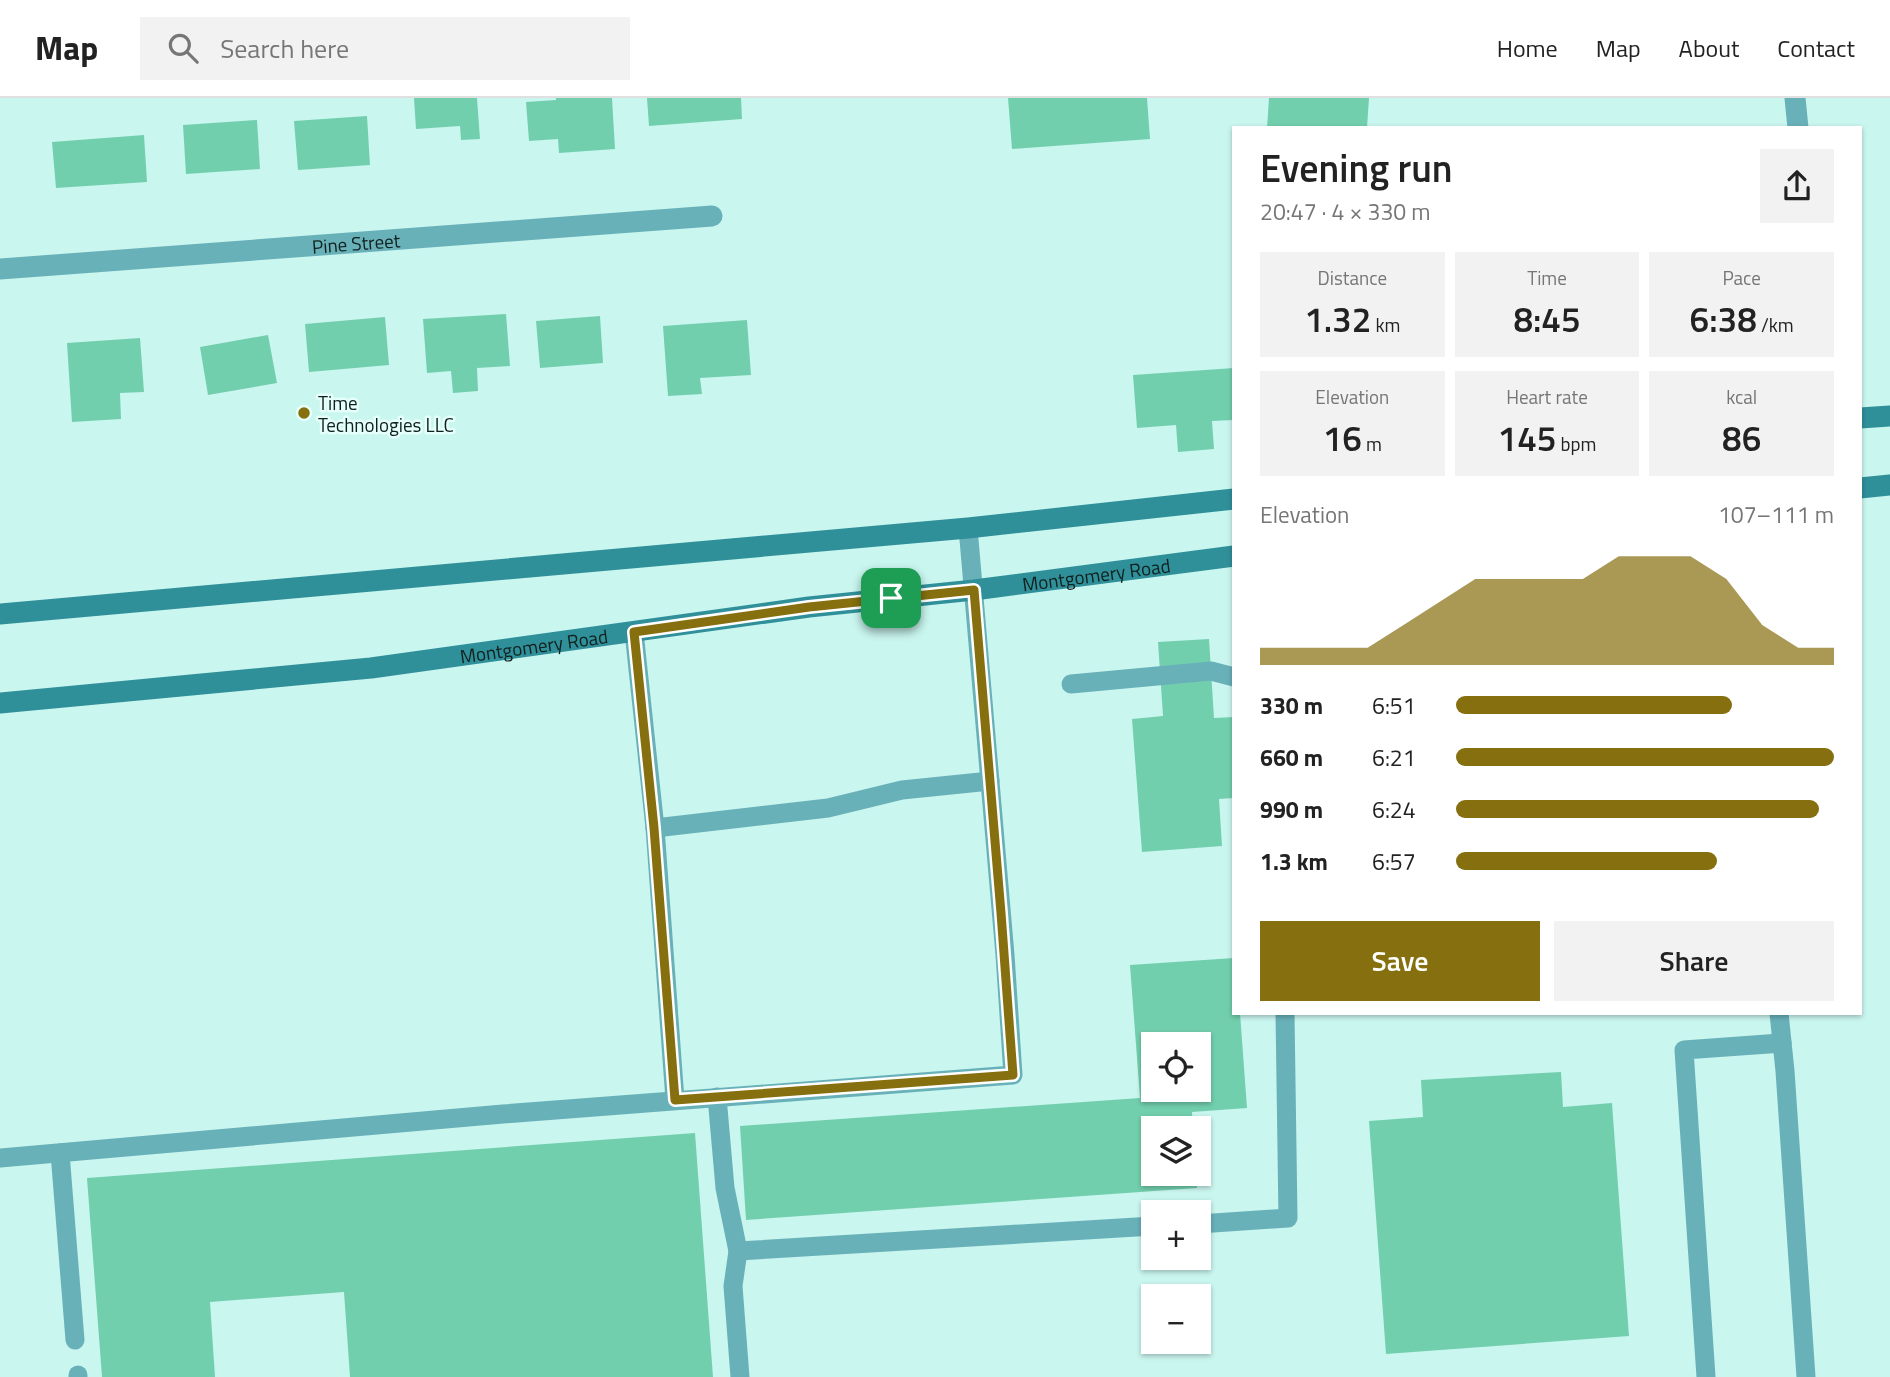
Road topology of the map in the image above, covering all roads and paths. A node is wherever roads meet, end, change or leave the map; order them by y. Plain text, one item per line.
1 (1795, 98) edge
2 (1798, 126) edge
3 (712, 216) dead end
4 (0, 269) edge
5 (1890, 416) edge
6 (1862, 418) edge
7 (1890, 485) edge
8 (1862, 488) edge
9 (1232, 499) edge
10 (968, 528) junction
11 (1232, 556) edge
12 (974, 590) junction
13 (0, 614) edge
14 (634, 632) junction
15 (1232, 676) edge
16 (1071, 684) dead end
17 (0, 703) edge
18 (990, 781) junction
19 (654, 828) junction
20 (1285, 1015) edge
21 (1779, 1015) edge
22 (1782, 1043) junction
23 (717, 1097) junction
24 (675, 1100) junction
25 (60, 1153) junction
26 (0, 1158) edge
27 (1211, 1223) edge
28 (1141, 1227) edge
29 (738, 1251) junction
30 (75, 1340) dead end
31 (740, 1377) edge
32 (1706, 1377) edge
33 (1806, 1377) edge

1 - 2 street
3 - 4 street, Pine Street
5 - 6 main road
7 - 8 main road
9 - 10 main road
10 - 12 lane
10 - 13 main road
11 - 12 main road, Montgomery Road
12 - 14 main road, Montgomery Road
12 - 18 lane
14 - 17 main road, Montgomery Road
14 - 19 lane
15 - 16 lane
18 - 19 lane
18 - 23 lane
19 - 24 lane
20 - 27 lane
21 - 22 lane
22 - 32 lane
22 - 33 lane
23 - 24 lane
23 - 29 lane
24 - 25 lane
25 - 26 lane
25 - 30 lane
28 - 29 lane
29 - 31 lane

